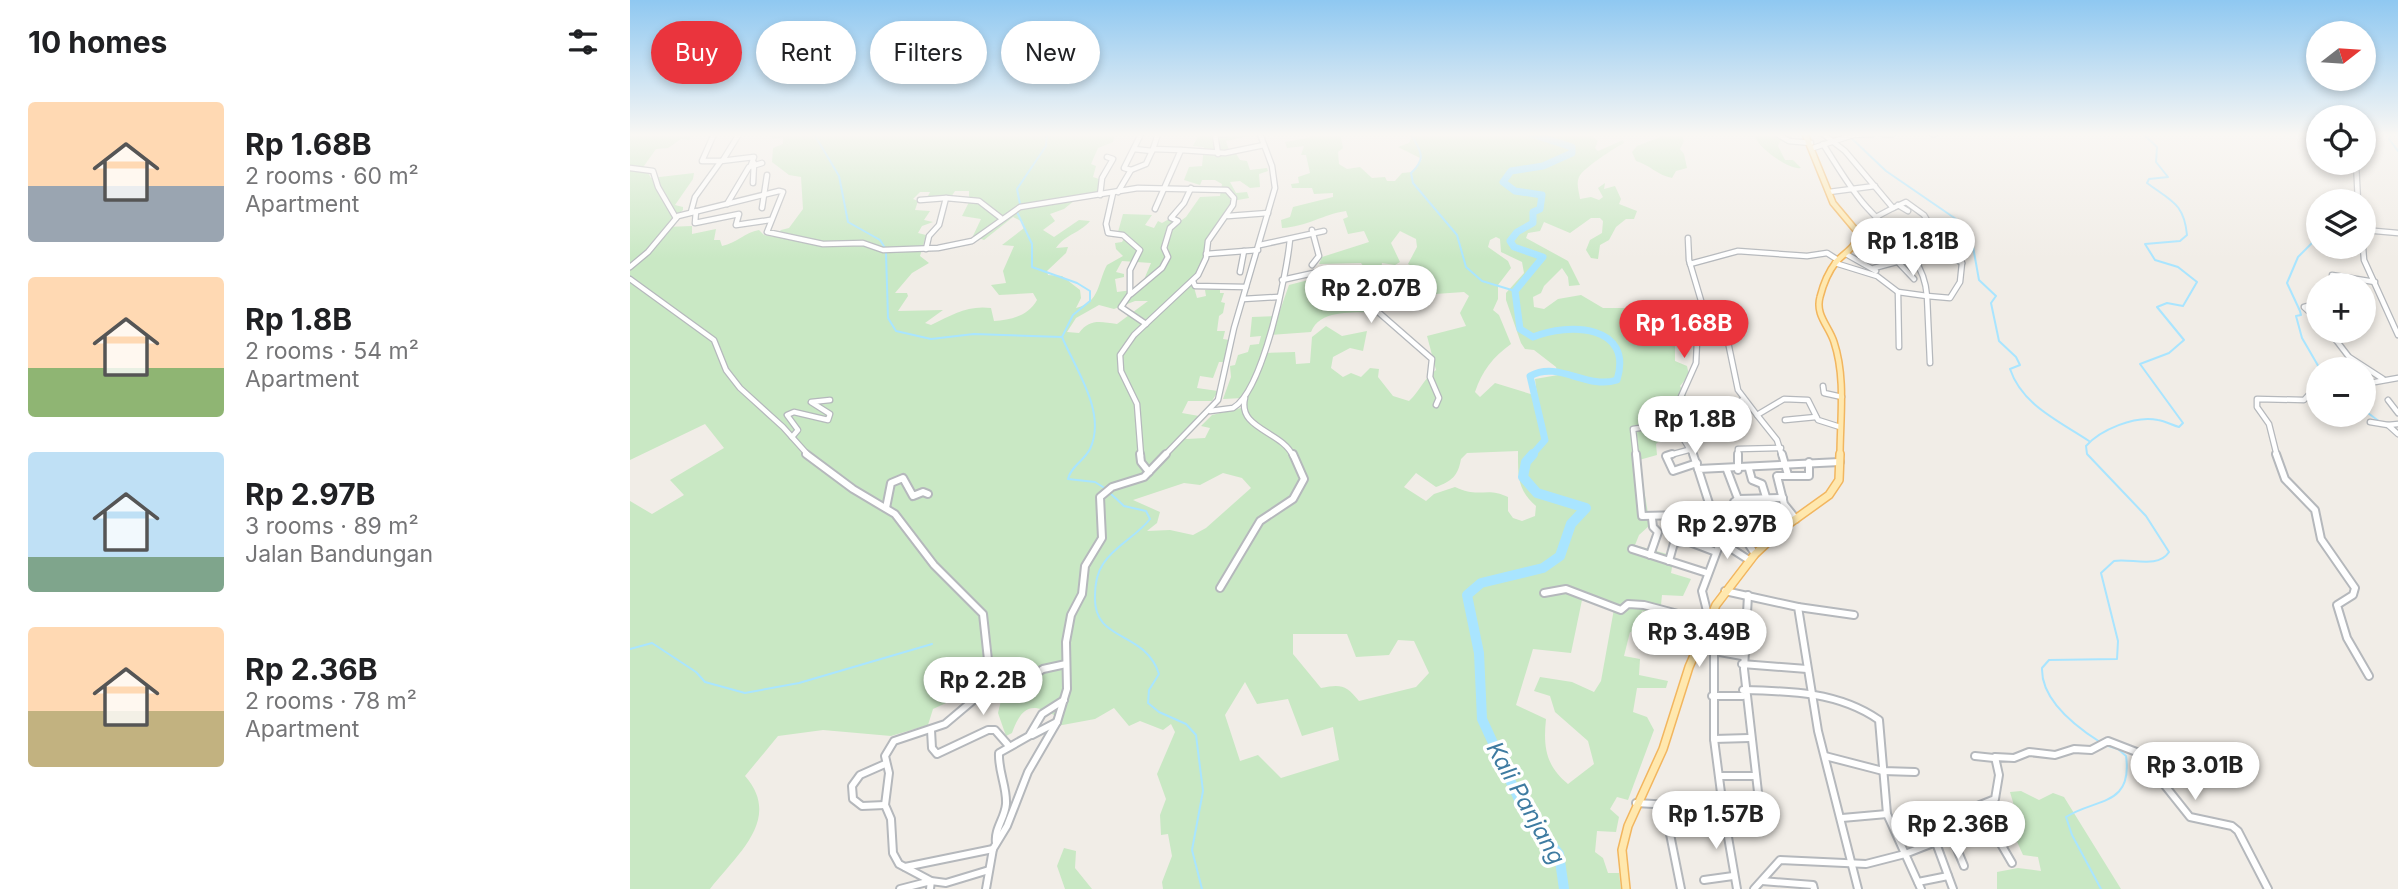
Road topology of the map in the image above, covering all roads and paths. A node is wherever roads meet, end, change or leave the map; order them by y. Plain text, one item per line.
1 (654, 175) edge
2 (711, 175) edge
3 (746, 175) edge
4 (753, 175) edge
5 (767, 175) dead end
6 (1103, 175) edge
7 (1127, 175) edge
8 (1168, 175) edge
9 (1273, 175) edge
10 (1823, 175) edge
11 (1844, 175) edge
12 (1865, 175) edge
13 (753, 183) dead end
14 (1875, 186) junction
15 (1162, 188) junction
16 (1191, 188) junction
17 (1853, 188) junction
18 (1829, 192) junction
19 (1116, 193) junction
20 (765, 195) junction
21 (1100, 195) junction
22 (946, 198) junction
23 (741, 200) junction
24 (920, 200) dead end
25 (727, 204) junction
26 (1896, 207) junction
27 (762, 208) dead end
28 (1155, 209) dead end
29 (694, 211) junction
30 (1908, 211) dead end
31 (1268, 213) junction
32 (740, 215) junction
33 (1228, 216) junction
34 (1876, 217) junction
35 (677, 218) junction
36 (1001, 218) junction
37 (771, 220) junction
38 (1324, 231) dead end
39 (2376, 231) edge
40 (1312, 232) junction
41 (1934, 233) junction
42 (2398, 233) edge
43 (1688, 238) dead end
44 (1290, 239) junction
45 (1945, 241) junction
46 (1905, 244) junction
47 (1259, 247) junction
48 (1935, 247) junction
49 (926, 249) junction
50 (1244, 251) junction
51 (1206, 254) junction
52 (1846, 254) junction
53 (1914, 256) junction
54 (1836, 261) junction
55 (1897, 261) junction
56 (1962, 263) junction
57 (1690, 264) junction
58 (1312, 265) dead end
59 (630, 267) edge
60 (1874, 268) junction
61 (1240, 272) dead end
62 (1877, 276) junction
63 (630, 279) edge
64 (1914, 279) dead end
65 (1282, 280) junction
66 (1193, 281) junction
67 (2376, 284) edge
68 (1246, 287) junction
69 (1898, 292) junction
70 (1130, 294) junction
71 (1927, 296) junction
72 (1278, 298) junction
73 (1243, 299) junction
74 (1702, 304) junction
75 (1146, 324) junction
76 (2398, 335) edge
77 (2338, 343) edge
78 (1899, 347) dead end
79 (1930, 363) dead end
80 (2398, 378) edge
81 (2383, 379) junction
82 (2376, 381) edge
83 (1823, 386) dead end
84 (1842, 397) junction
85 (2306, 397) edge
86 (1245, 398) junction
87 (1744, 399) junction
88 (830, 400) dead end
89 (2398, 400) edge
90 (1436, 405) dead end
91 (1210, 411) junction
92 (2398, 413) edge
93 (1757, 415) junction
94 (1816, 418) junction
95 (1672, 420) junction
96 (1785, 420) dead end
97 (2376, 423) edge
98 (2398, 424) edge
99 (2386, 425) junction
100 (1840, 427) junction
101 (2398, 434) edge
102 (792, 437) junction
103 (1781, 448) junction
104 (1692, 449) junction
105 (1810, 462) junction
106 (1840, 462) junction
107 (1787, 464) junction
108 (1698, 466) junction
109 (1727, 470) junction
110 (1738, 470) junction
111 (1749, 470) junction
112 (1149, 472) junction
113 (1788, 475) junction
114 (928, 494) dead end
115 (1766, 497) junction
116 (1783, 498) junction
117 (1738, 499) junction
118 (886, 509) junction
119 (1683, 515) junction
120 (1652, 518) junction
121 (1796, 519) junction
122 (1715, 522) junction
123 (1682, 524) junction
124 (1726, 527) junction
125 (1742, 534) dead end
126 (1682, 541) junction
127 (1721, 541) junction
128 (1632, 549) dead end
129 (1716, 552) junction
130 (1755, 554) junction
131 (1650, 555) junction
132 (1749, 560) junction
133 (1669, 561) junction
134 (1707, 573) junction
135 (1220, 588) dead end
136 (1724, 591) junction
137 (1544, 593) dead end
138 (1748, 595) junction
139 (1798, 607) junction
140 (1854, 615) dead end
141 (1709, 621) junction
142 (1696, 647) junction
143 (1714, 651) junction
144 (1742, 656) junction
145 (1066, 664) junction
146 (1742, 664) junction
147 (1807, 669) junction
148 (2369, 676) dead end
149 (996, 681) junction
150 (1743, 693) junction
151 (1811, 693) junction
152 (1712, 696) junction
153 (1064, 700) junction
154 (1056, 722) junction
155 (931, 730) junction
156 (1029, 737) junction
157 (1749, 738) junction
158 (1714, 739) junction
159 (1009, 746) junction
160 (1825, 755) junction
161 (1975, 756) dead end
162 (1994, 758) junction
163 (886, 764) junction
164 (1883, 771) junction
165 (1915, 772) dead end
166 (1720, 776) junction
167 (1755, 776) junction
168 (1758, 792) dead end
169 (1636, 803) junction
170 (885, 805) junction
171 (1981, 805) junction
172 (1685, 807) junction
173 (1723, 808) junction
174 (1887, 814) junction
175 (1842, 818) junction
176 (1997, 831) junction
177 (1951, 836) junction
178 (1936, 843) junction
179 (1955, 844) junction
180 (994, 846) junction
181 (1905, 854) junction
182 (1851, 863) junction
183 (2012, 863) dead end
184 (1964, 866) dead end
185 (905, 867) junction
186 (989, 870) junction
187 (1733, 876) junction
188 (1948, 876) junction
189 (1703, 880) dead end
190 (1762, 881) junction
191 (930, 885) edge
192 (1919, 885) edge
193 (900, 889) edge
194 (986, 889) edge
195 (1626, 889) edge
196 (1681, 889) edge
197 (1737, 889) edge
198 (1754, 889) edge
199 (1814, 889) edge
200 (1858, 889) edge
201 (1953, 889) edge
202 (2268, 889) edge

1 - 35 street
2 - 29 street
3 - 25 street
4 - 13 street
5 - 20 street
6 - 21 street
7 - 19 street
8 - 15 street
9 - 31 street
10 - 18 main road
11 - 17 street
12 - 14 street
14 - 17 street
14 - 26 street
15 - 16 street
15 - 19 street
15 - 28 street
16 - 33 street
16 - 70 street
17 - 18 street
17 - 34 street
18 - 52 main road
19 - 21 street
19 - 70 street
20 - 23 street
20 - 27 street
20 - 37 street
21 - 36 street
22 - 24 street
22 - 36 street
22 - 49 street
23 - 25 street
23 - 32 street
25 - 29 street
26 - 30 street
26 - 34 street
26 - 41 street
29 - 32 street
29 - 35 street
31 - 33 street
31 - 47 street
32 - 37 street
33 - 51 street
34 - 46 street
35 - 59 street
36 - 49 street
37 - 49 street
38 - 40 street
39 - 42 street
40 - 44 street
40 - 58 street
41 - 45 street
41 - 46 street
43 - 57 street
44 - 47 street
44 - 65 street
45 - 48 street
45 - 56 street
46 - 53 street
47 - 50 street
47 - 68 street
48 - 53 street
48 - 56 street
50 - 51 street
50 - 61 street
51 - 66 street
52 - 54 main road
52 - 60 street
53 - 55 street
53 - 71 street
54 - 57 street
54 - 62 street
54 - 84 main road
55 - 60 street
55 - 64 street
56 - 71 street
57 - 74 street
60 - 62 street
62 - 69 street
63 - 102 street
65 - 72 street
65 - 90 street
66 - 68 street
66 - 75 street
67 - 76 street
68 - 73 street
69 - 71 street
69 - 78 street
70 - 75 street
71 - 79 street
72 - 73 street
72 - 86 street
73 - 91 street
74 - 87 street
74 - 95 street
75 - 112 street
77 - 81 street
80 - 81 street
81 - 82 street
83 - 84 street
84 - 100 main road
85 - 148 street
86 - 91 street
86 - 135 street
87 - 93 street
87 - 95 street
88 - 102 street
89 - 92 street
91 - 112 street
93 - 94 street
93 - 103 street
94 - 96 street
94 - 100 street
95 - 104 street
95 - 120 street
97 - 99 street
98 - 99 street
99 - 101 street
100 - 106 main road
102 - 118 street
103 - 107 street
103 - 110 street
104 - 108 street
104 - 108 street
105 - 106 street
105 - 107 street
105 - 113 street
106 - 121 main road
107 - 111 street
107 - 113 street
108 - 109 street
108 - 122 street
109 - 110 street
109 - 117 street
110 - 111 street
111 - 115 street
112 - 145 street
113 - 116 street
114 - 118 street
115 - 116 street
115 - 117 street
116 - 121 street
117 - 124 street
118 - 149 street
119 - 120 street
119 - 122 street
119 - 123 street
120 - 131 street
121 - 130 main road
122 - 124 street
123 - 126 street
123 - 127 street
124 - 127 street
125 - 130 street
126 - 129 street
126 - 133 street
127 - 129 street
127 - 132 street
128 - 131 street
129 - 134 street
130 - 132 main road
131 - 133 street
132 - 136 main road
133 - 134 street
134 - 141 street
136 - 138 street
136 - 141 main road
137 - 141 street
138 - 139 street
138 - 144 street
139 - 140 street
139 - 147 street
141 - 142 main road
142 - 143 street
142 - 169 main road
143 - 144 street
143 - 152 street
144 - 146 street
145 - 149 street
145 - 153 street
146 - 147 street
146 - 150 street
147 - 151 street
149 - 155 street
150 - 151 street
150 - 152 street
150 - 157 street
151 - 160 street
151 - 164 street
152 - 158 street
153 - 154 street
153 - 156 street
154 - 156 street
154 - 180 street
155 - 159 street
155 - 163 street
156 - 159 street
157 - 158 street
157 - 167 street
158 - 166 street
159 - 180 street
160 - 164 street
160 - 175 street
161 - 162 street
162 - 171 street
162 - 202 street
163 - 170 street
163 - 170 street
164 - 165 street
164 - 174 street
166 - 167 street
166 - 173 street
167 - 168 street
169 - 172 street
169 - 195 main road
170 - 185 street
171 - 176 street
171 - 177 street
172 - 173 street
172 - 196 street
173 - 187 street
174 - 175 street
174 - 181 street
175 - 182 street
176 - 179 street
176 - 183 street
177 - 178 street
177 - 179 street
178 - 181 street
178 - 188 street
179 - 184 street
180 - 185 street
180 - 186 street
181 - 182 street
181 - 192 street
182 - 190 street
182 - 200 street
185 - 191 street
186 - 191 street
186 - 194 street
187 - 189 street
187 - 197 street
188 - 192 street
188 - 201 street
190 - 198 street
190 - 199 street
191 - 193 street

